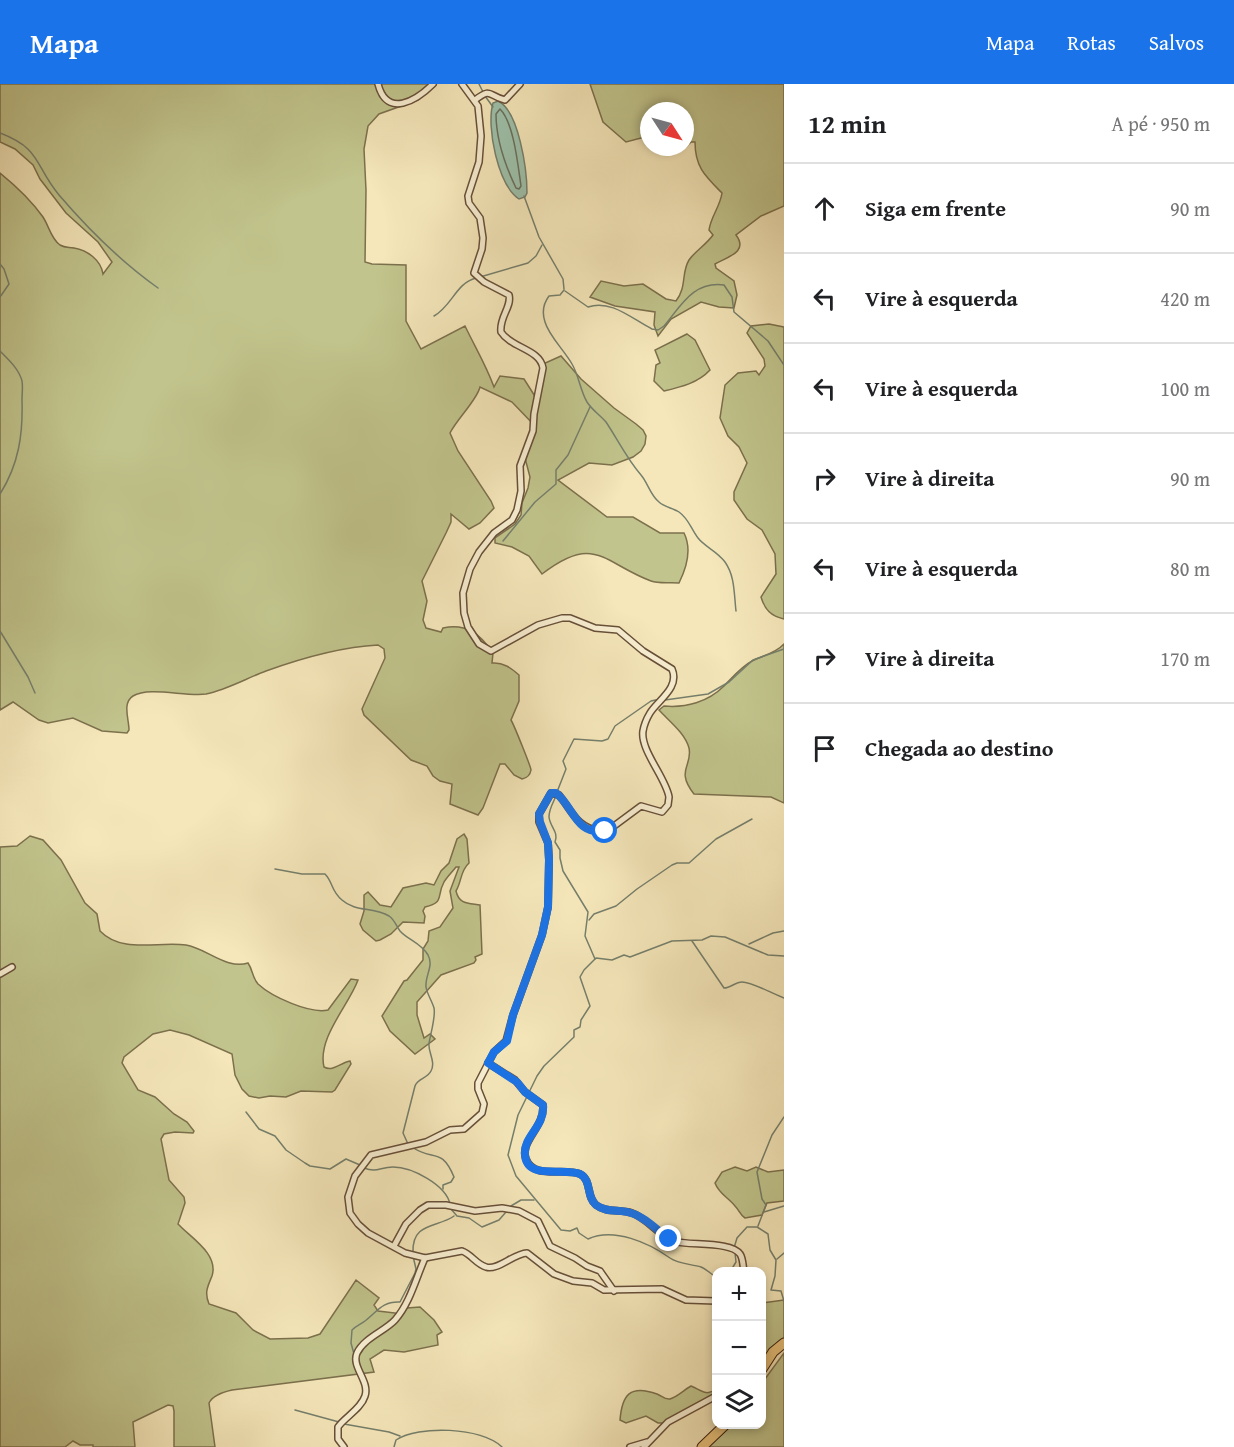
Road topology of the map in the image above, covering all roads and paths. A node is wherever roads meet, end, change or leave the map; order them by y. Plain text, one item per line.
1 (378, 84) edge
2 (433, 84) edge
3 (462, 84) edge
4 (519, 84) edge
5 (475, 100) junction
6 (12, 967) dead end
7 (0, 974) edge
8 (488, 1063) junction
9 (394, 1246) junction
10 (425, 1258) junction
11 (743, 1267) edge
12 (614, 1291) junction
13 (712, 1301) edge
14 (784, 1343) edge
15 (766, 1363) edge
16 (712, 1399) edge
17 (722, 1429) edge
18 (645, 1445) edge
19 (344, 1447) edge
20 (630, 1447) edge
21 (702, 1447) edge

1 - 2 street
3 - 5 street
4 - 5 street
5 - 8 street
6 - 7 street
8 - 9 street
8 - 11 street
9 - 10 street
9 - 12 street
10 - 12 street
10 - 19 street
12 - 13 street
14 - 15 highway
16 - 18 street
17 - 21 highway
18 - 20 street

